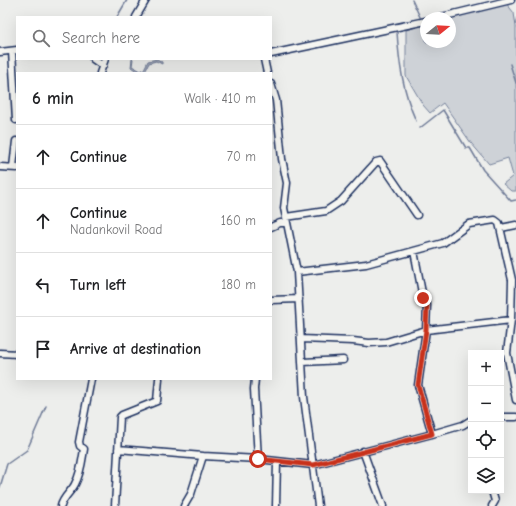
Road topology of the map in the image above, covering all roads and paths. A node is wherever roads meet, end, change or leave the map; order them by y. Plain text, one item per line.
1 (146, 0) edge
2 (511, 0) edge
3 (456, 13) edge
4 (137, 16) edge
5 (420, 22) edge
6 (14, 50) edge
7 (0, 52) edge
8 (272, 54) edge
9 (94, 60) edge
10 (105, 60) edge
11 (264, 60) edge
12 (102, 66) junction
13 (100, 72) edge
14 (268, 72) edge
15 (272, 87) edge
16 (16, 120) edge
17 (16, 141) dead end
18 (0, 167) edge
19 (15, 168) edge
20 (417, 215) dead end
21 (286, 220) junction
22 (516, 224) edge
23 (272, 227) edge
24 (500, 228) junction
25 (414, 251) junction
26 (297, 272) junction
27 (514, 287) edge
28 (298, 299) junction
29 (272, 300) edge
30 (511, 320) junction
31 (426, 330) junction
32 (301, 339) junction
33 (0, 353) edge
34 (16, 354) edge
35 (343, 360) dead end
36 (303, 362) junction
37 (91, 380) edge
38 (159, 380) edge
39 (256, 380) edge
40 (516, 400) edge
41 (504, 417) edge
42 (516, 417) edge
43 (468, 422) edge
44 (432, 434) junction
45 (118, 449) junction
46 (364, 451) junction
47 (203, 456) junction
48 (258, 459) junction
49 (277, 462) junction
50 (313, 465) junction
51 (493, 494) edge
52 (62, 506) edge
53 (115, 506) edge
54 (184, 506) edge
55 (276, 506) edge
56 (318, 506) edge
57 (383, 506) edge
58 (492, 506) edge

1 - 4 street
2 - 3 street
5 - 8 street
6 - 7 street
6 - 16 street
9 - 12 street
10 - 12 street
11 - 14 street
12 - 13 street
15 - 21 street
17 - 19 street
18 - 19 street
20 - 21 street
21 - 23 street
21 - 26 street
22 - 24 street
24 - 25 street
24 - 27 street
25 - 26 street
25 - 31 street
26 - 28 street
27 - 30 street
28 - 29 street
28 - 32 street
30 - 31 street
30 - 40 street
31 - 32 street
31 - 44 street
32 - 36 street
33 - 34 street
35 - 36 street
36 - 50 street
37 - 52 street
38 - 45 street
39 - 48 street
41 - 42 street
43 - 44 street
44 - 46 street
45 - 47 street
45 - 53 street
46 - 50 street
46 - 57 street
47 - 48 street
47 - 54 street
48 - 49 street
49 - 50 street
49 - 55 street
50 - 56 street
51 - 58 street

